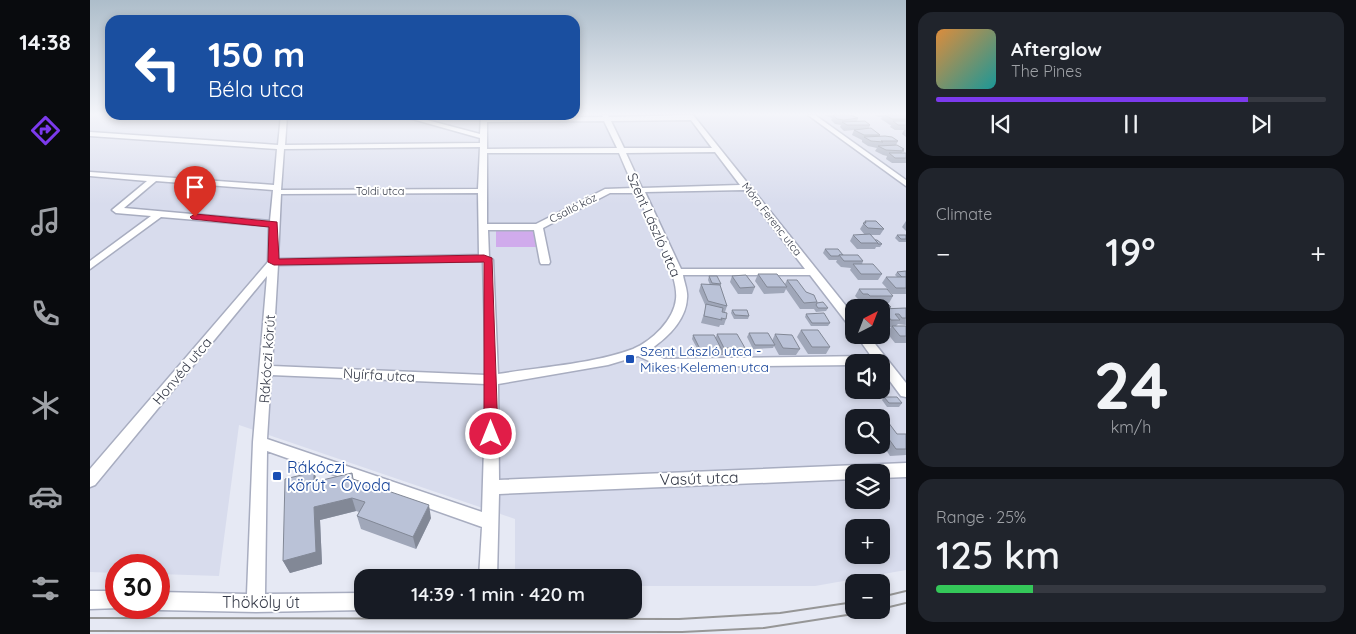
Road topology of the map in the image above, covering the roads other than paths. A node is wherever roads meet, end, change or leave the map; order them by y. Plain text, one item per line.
1 (483, 144) edge
2 (246, 145) edge
3 (443, 145) edge
4 (497, 145) edge
5 (619, 145) edge
6 (714, 145) edge
7 (852, 145) edge
8 (281, 147) junction
9 (622, 150) junction
10 (718, 150) junction
11 (90, 174) edge
12 (153, 180) junction
13 (906, 184) edge
14 (747, 187) junction
15 (638, 189) junction
16 (278, 190) junction
17 (482, 190) junction
18 (159, 214) junction
19 (274, 224) junction
20 (538, 226) junction
21 (482, 227) junction
22 (484, 258) junction
23 (274, 262) junction
24 (545, 262) dead end
25 (90, 266) edge
26 (677, 272) junction
27 (814, 272) junction
28 (845, 312) edge
29 (869, 344) edge
30 (639, 350) junction
31 (876, 354) edge
32 (845, 361) edge
33 (266, 370) junction
34 (890, 372) edge
35 (492, 380) junction
36 (906, 392) edge
37 (260, 442) junction
38 (906, 470) edge
39 (90, 480) edge
40 (491, 487) junction
41 (489, 522) junction
42 (488, 569) edge
43 (90, 600) edge
44 (105, 600) edge
45 (170, 601) edge
46 (354, 602) edge
47 (256, 603) junction

1 - 17 street
2 - 8 street
3 - 8 street
4 - 9 street
5 - 9 street, Szent László utca
6 - 10 street, Móra Ferenc utca
7 - 13 street
8 - 16 street, Rákóczi körút
9 - 10 street
9 - 15 street, Szent László utca
10 - 14 street, Móra Ferenc utca
11 - 12 street, Toldi utca
12 - 16 street, Toldi utca
12 - 18 street
14 - 15 street, Csalló köz
14 - 27 street, Móra Ferenc utca
15 - 20 street, Csalló köz
15 - 26 street, Szent László utca
16 - 17 street, Toldi utca
16 - 19 street, Rákóczi körút
17 - 21 street
18 - 19 street
18 - 25 street
19 - 23 street, Rákóczi körút
20 - 21 street, Csalló köz
20 - 24 street, Csalló köz
21 - 22 street
22 - 23 street
22 - 35 street
23 - 33 street, Rákóczi körút
23 - 39 street, Honvéd utca
26 - 27 street
26 - 30 street, Szent László utca
27 - 28 street, Móra Ferenc utca
29 - 31 street
30 - 32 street
30 - 35 street, Szent László utca
33 - 35 street, Nyírfa utca
33 - 37 street, Rákóczi körút
34 - 36 street
35 - 40 street
37 - 41 street
37 - 47 street, Rákóczi körút
38 - 40 street, Vasút utca
40 - 41 street
41 - 42 street
43 - 44 street
45 - 47 street, Thököly út
46 - 47 street, Thököly út

